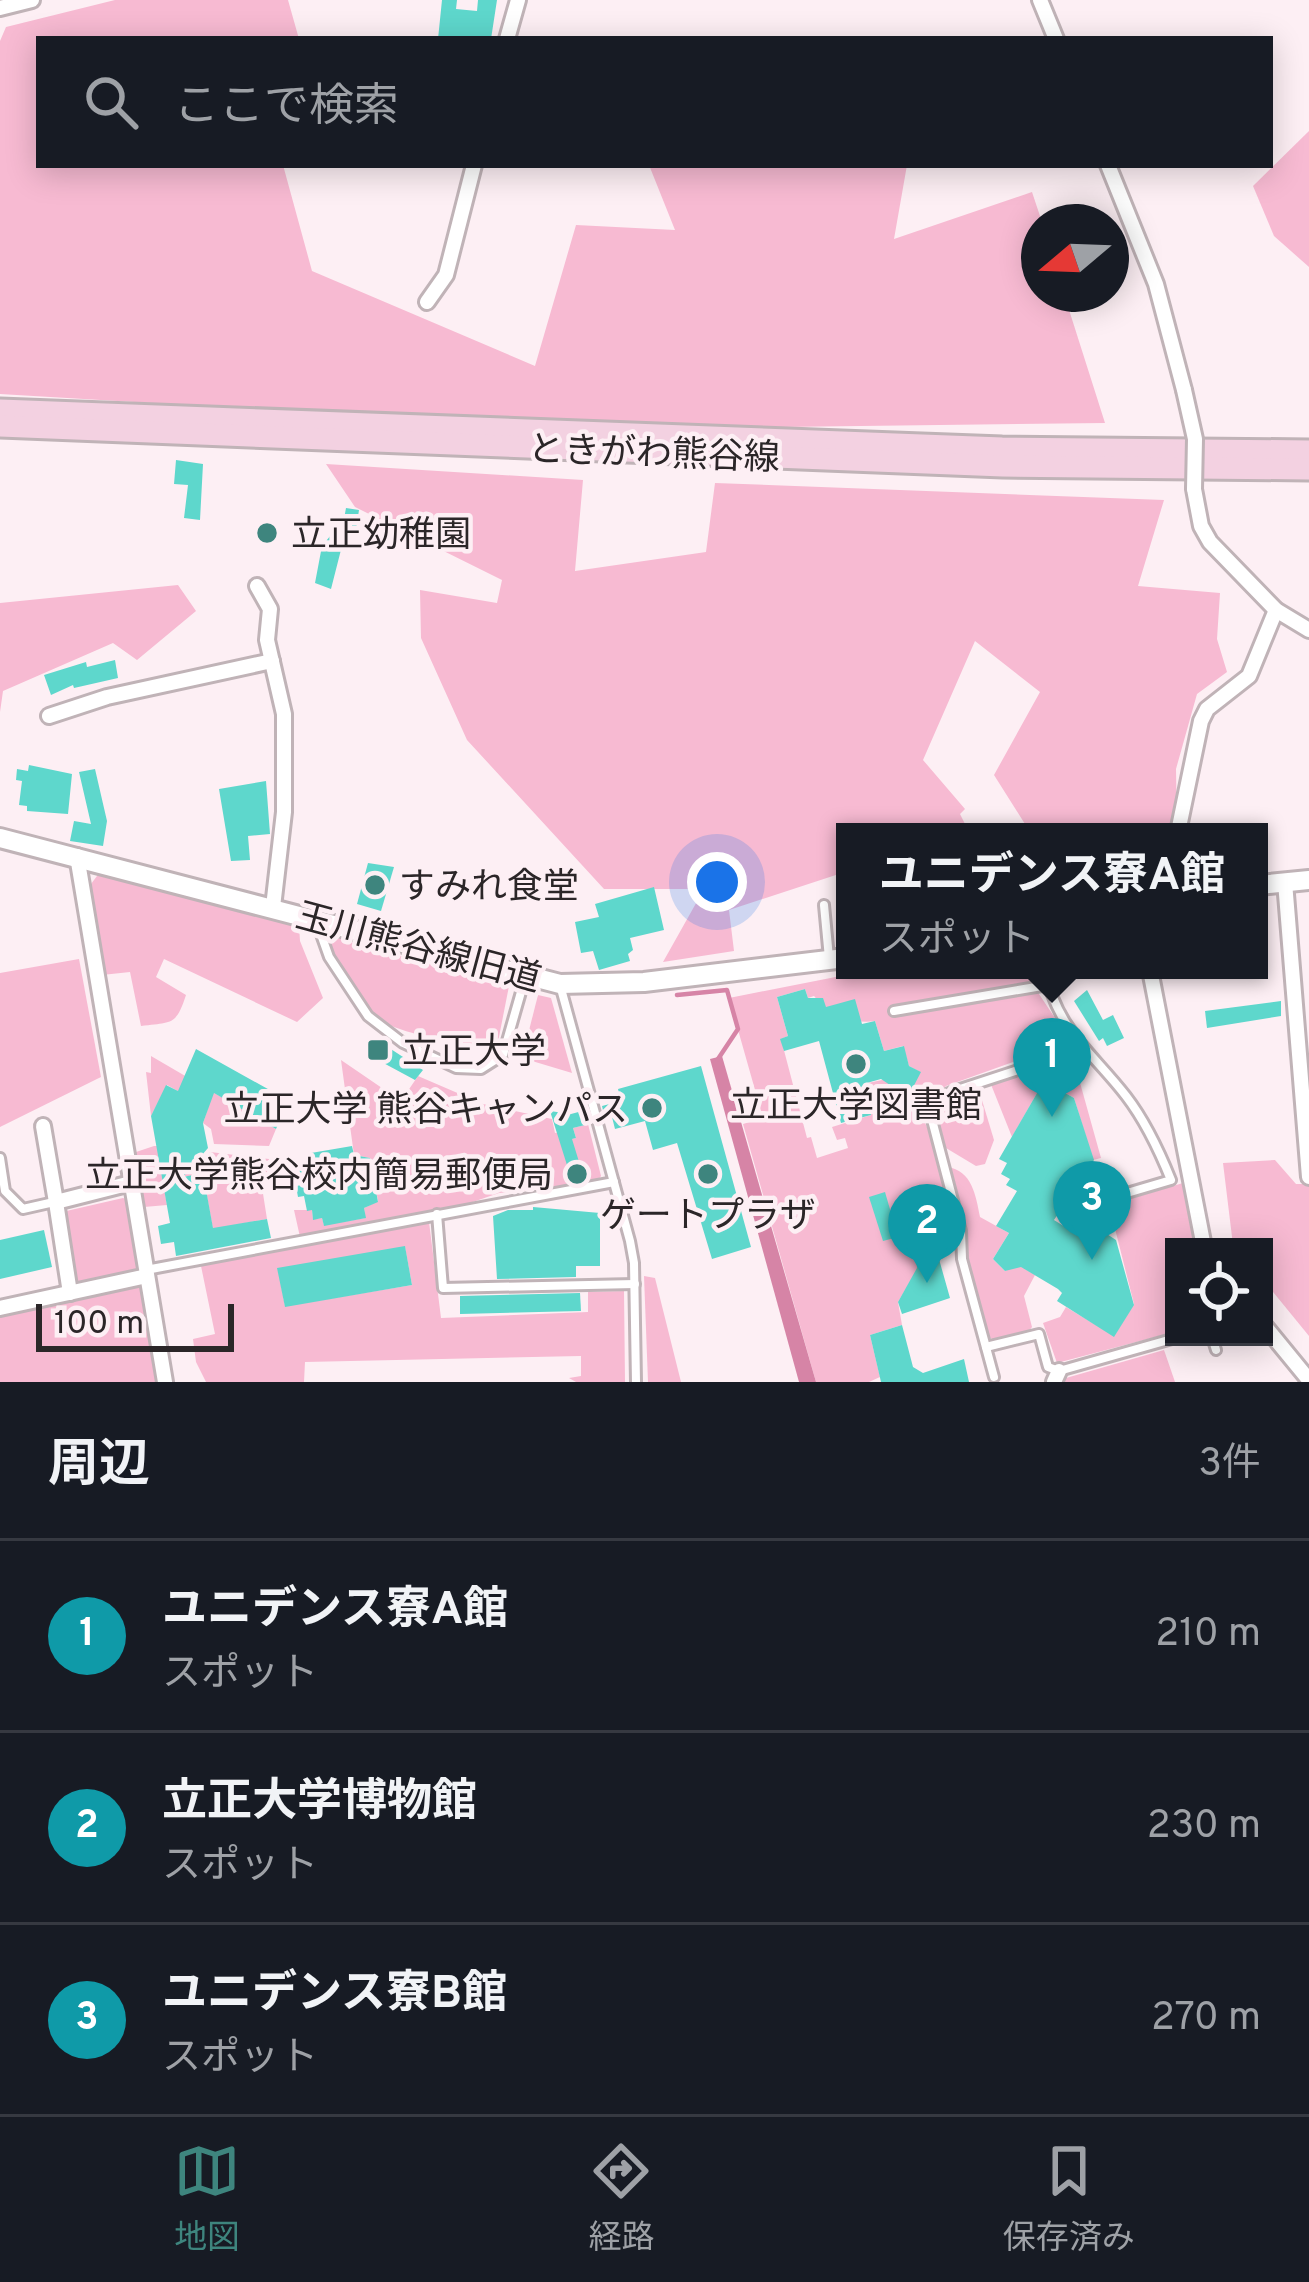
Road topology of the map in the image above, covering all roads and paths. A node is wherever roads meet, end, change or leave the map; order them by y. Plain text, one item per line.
1 (32, 0) edge
2 (518, 0) edge
3 (1040, 0) edge
4 (0, 8) edge
5 (509, 36) edge
6 (1055, 36) edge
7 (473, 168) edge
8 (1109, 168) edge
9 (427, 302) dead end
10 (0, 410) edge
11 (0, 426) edge
12 (1309, 451) edge
13 (1309, 469) edge
14 (257, 586) dead end
15 (1276, 610) junction
16 (1309, 630) edge
17 (272, 661) junction
18 (50, 716) dead end
19 (1180, 823) edge
20 (0, 838) edge
21 (77, 856) junction
22 (1309, 880) edge
23 (1285, 882) junction
24 (1268, 883) edge
25 (824, 904) dead end
26 (273, 908) junction
27 (317, 920) junction
28 (836, 955) edge
29 (836, 959) edge
30 (526, 977) junction
31 (1047, 979) edge
32 (1152, 979) edge
33 (560, 983) junction
34 (1048, 985) junction
35 (894, 1012) dead end
36 (1082, 1049) junction
37 (43, 1126) dead end
38 (0, 1158) edge
39 (1309, 1177) edge
40 (614, 1182) junction
41 (131, 1183) junction
42 (1110, 1198) dead end
43 (56, 1202) junction
44 (437, 1214) junction
45 (1202, 1238) edge
46 (146, 1273) junction
47 (634, 1284) junction
48 (70, 1293) junction
49 (0, 1308) edge
50 (1273, 1335) edge
51 (1165, 1341) edge
52 (1215, 1346) edge
53 (986, 1347) junction
54 (1216, 1350) dead end
55 (1056, 1376) edge
56 (994, 1377) dead end
57 (1309, 1380) edge
58 (165, 1382) edge
59 (636, 1382) edge

1 - 4 street
2 - 5 street
3 - 6 street
7 - 9 street
8 - 15 street, bridge
10 - 12 main road, ときがわ熊谷線
11 - 13 main road, ときがわ熊谷線
14 - 17 street
15 - 16 street
15 - 19 street
17 - 18 street
17 - 26 street
20 - 21 street, 玉川熊谷線旧道
21 - 26 street, 玉川熊谷線旧道
21 - 41 street
22 - 23 street
23 - 24 street
23 - 39 street
25 - 28 lane
26 - 27 street, 玉川熊谷線旧道
27 - 30 street, 玉川熊谷線旧道
27 - 30 lane
29 - 33 street, 玉川熊谷線旧道
30 - 33 street, 玉川熊谷線旧道
31 - 34 lane
32 - 45 street
33 - 40 lane
34 - 35 lane
34 - 36 lane
36 - 42 lane
36 - 53 lane
37 - 43 street
38 - 43 lane
40 - 44 lane
40 - 47 lane
41 - 43 street
41 - 46 street
43 - 48 street
44 - 46 lane
44 - 47 lane
46 - 48 street
46 - 58 street
47 - 59 lane
48 - 49 street
50 - 57 street
51 - 55 lane
52 - 54 lane
53 - 55 lane
53 - 56 lane

